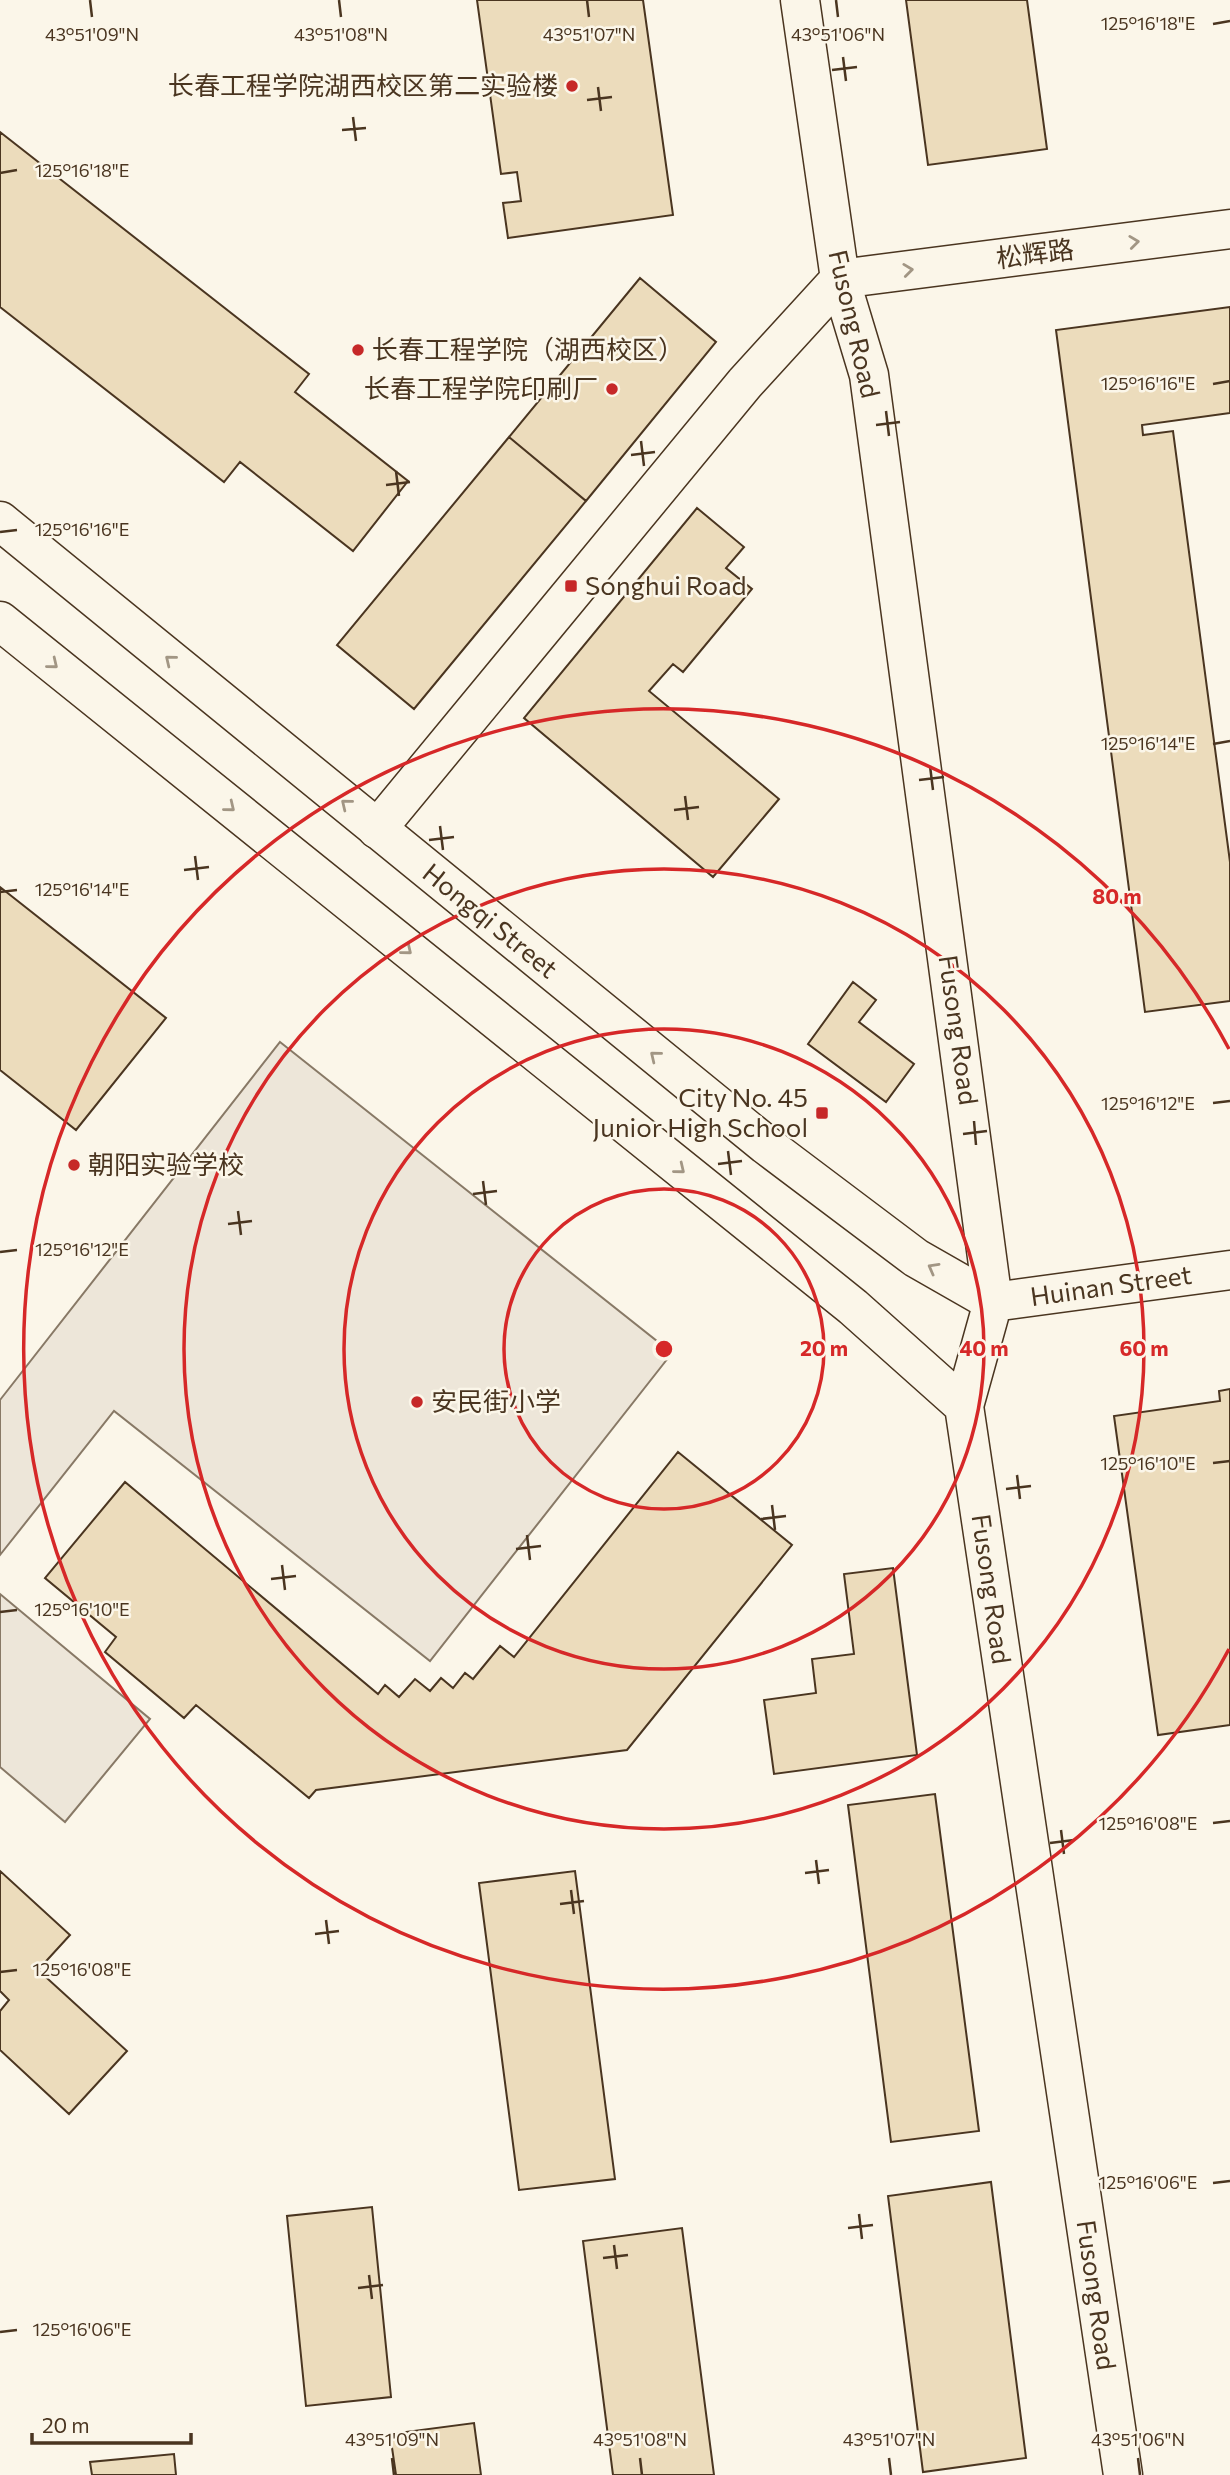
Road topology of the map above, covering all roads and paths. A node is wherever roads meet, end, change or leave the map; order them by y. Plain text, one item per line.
1 (800, 0) edge
2 (1230, 229) edge
3 (840, 279) junction
4 (0, 521) edge
5 (0, 621) edge
6 (377, 829) junction
7 (1230, 1270) edge
8 (993, 1301) junction
9 (964, 1406) junction
10 (1122, 2475) edge

1 - 3 street, Fusong Road
3 -> 2 street, 松辉路
3 - 6 street
3 - 8 street, Fusong Road
6 -> 4 street, Hongqi Street
5 -> 9 street
8 -> 6 street, Hongqi Street
7 - 8 street, Huinan Street
8 - 9 street, Fusong Road
9 - 10 street, Fusong Road

